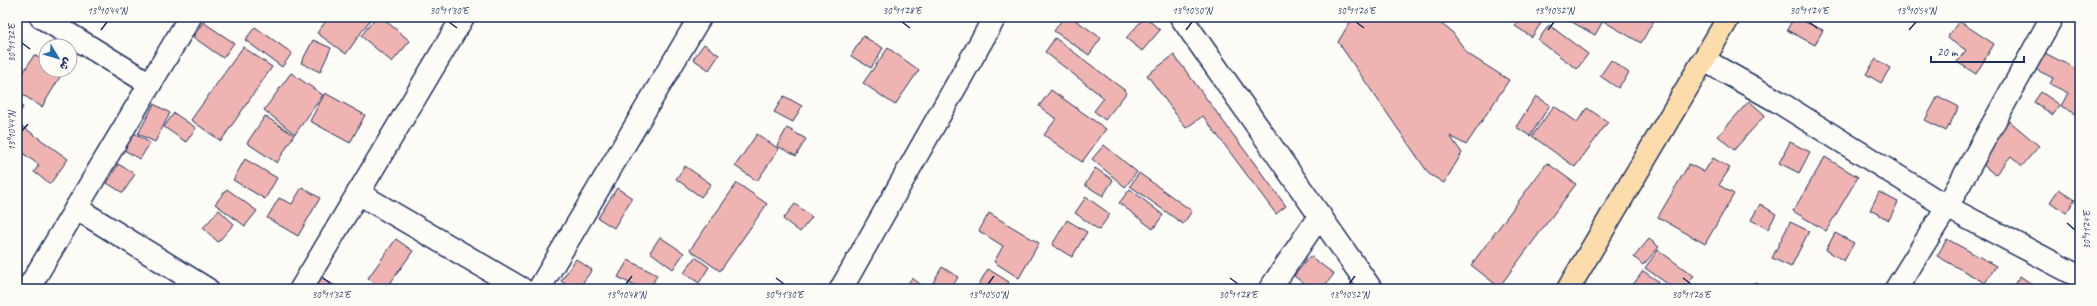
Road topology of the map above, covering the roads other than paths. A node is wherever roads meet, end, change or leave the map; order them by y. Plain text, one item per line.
1 (41, 17) edge
2 (190, 17) edge
3 (463, 17) edge
4 (700, 17) edge
5 (995, 17) edge
6 (1181, 17) edge
7 (2052, 17) edge
8 (1727, 18) edge
9 (1704, 60) junction
10 (150, 84) junction
11 (358, 193) junction
12 (1947, 206) junction
13 (76, 208) junction
14 (1320, 215) junction
15 (2080, 277) edge
16 (28, 289) edge
17 (207, 289) edge
18 (301, 289) edge
19 (522, 289) edge
20 (539, 289) edge
21 (841, 289) edge
22 (1270, 289) edge
23 (1371, 289) edge
24 (1568, 289) edge
25 (1896, 289) edge

1 - 10 street
2 - 10 street
3 - 11 street
4 - 20 street
5 - 21 street
6 - 14 street
7 - 12 street
8 - 9 main road
9 - 12 street
9 - 24 main road
10 - 13 street
11 - 18 street
11 - 19 street
12 - 15 street
12 - 25 street
13 - 16 street
13 - 17 street
14 - 22 street
14 - 23 street

